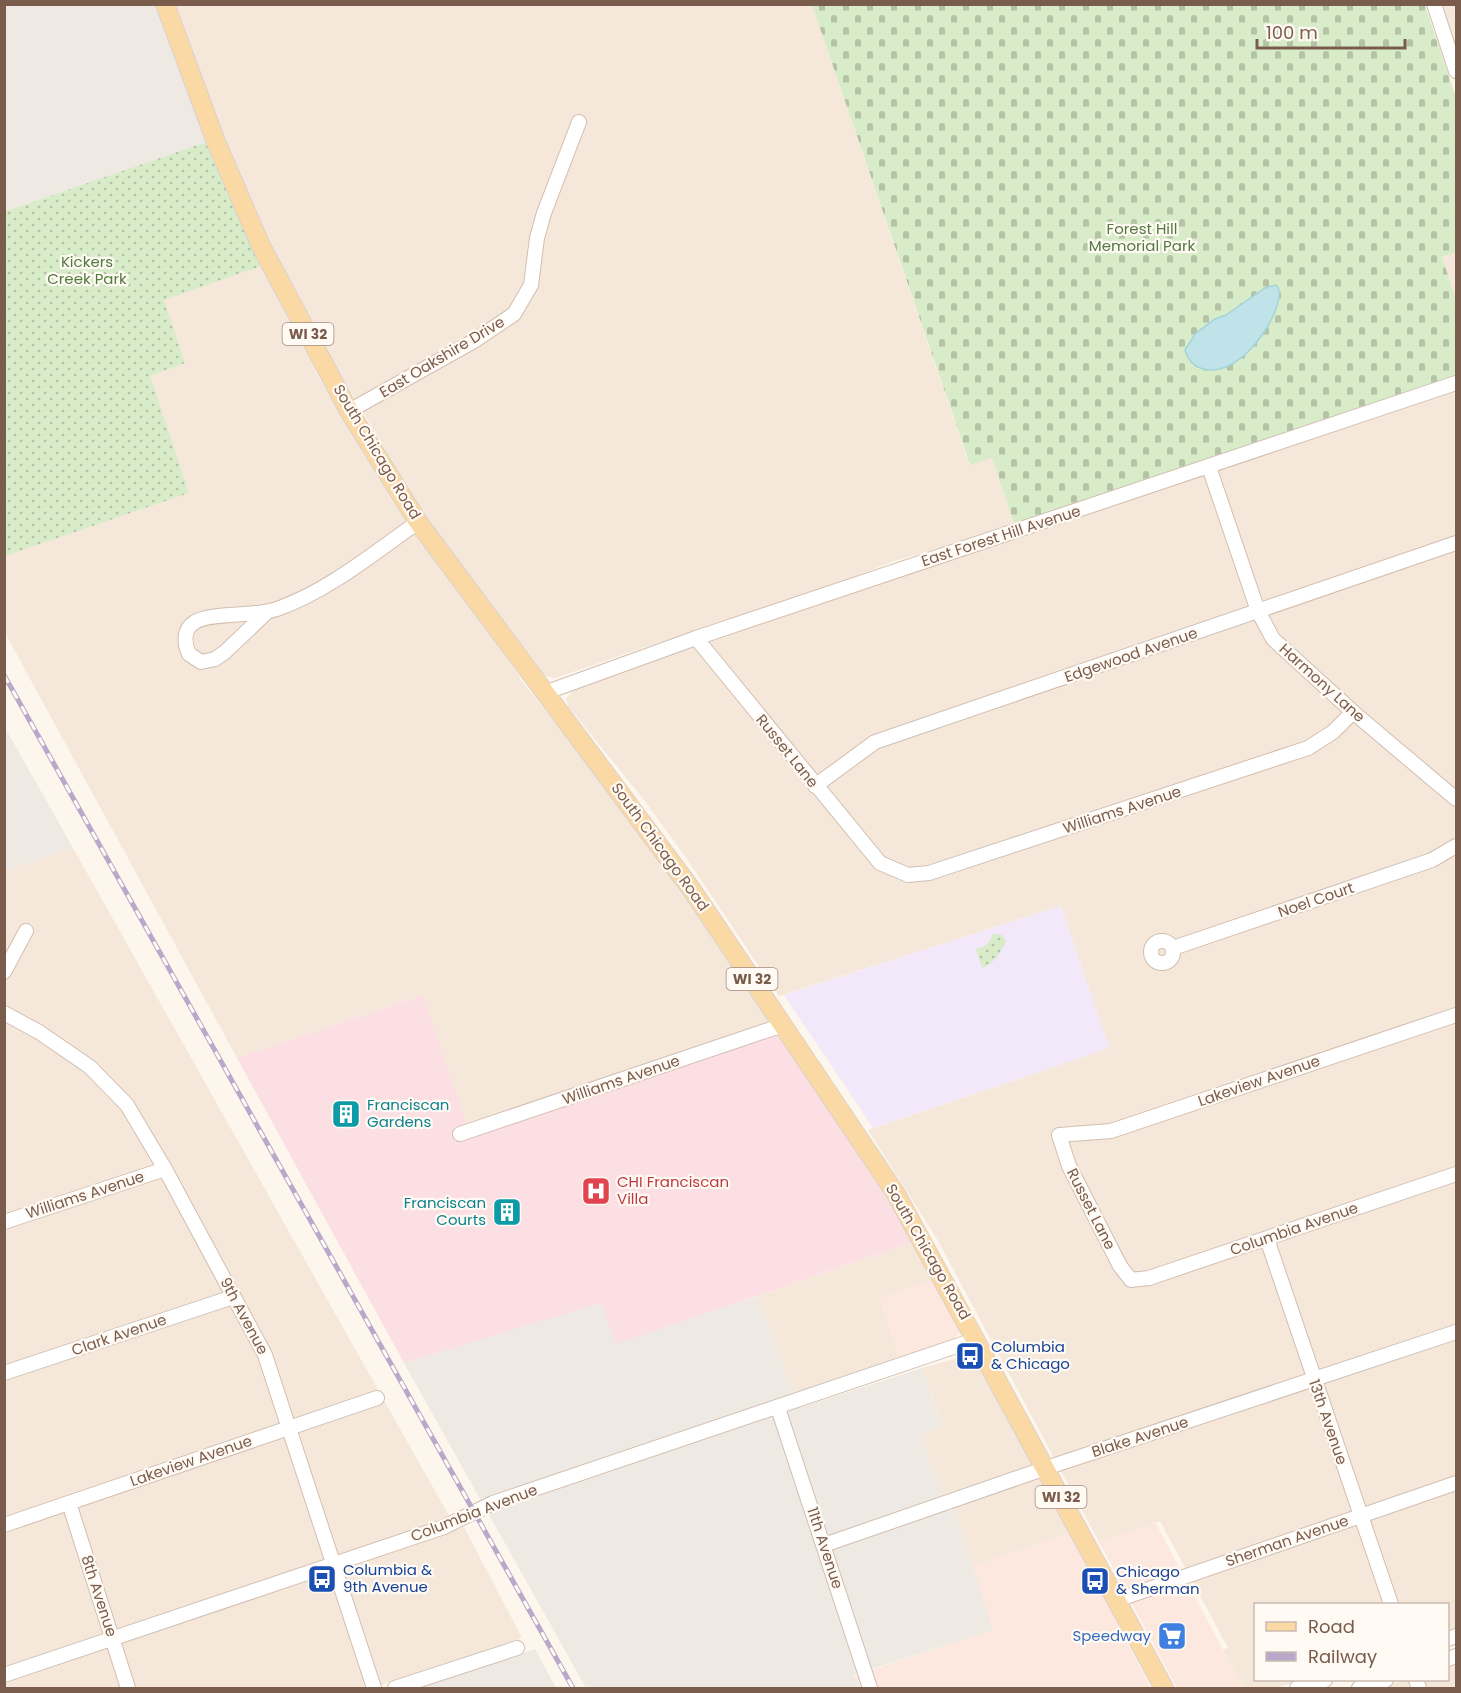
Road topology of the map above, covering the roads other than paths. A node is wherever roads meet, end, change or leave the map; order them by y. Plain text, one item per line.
1 (165, 4) edge
2 (1434, 4) edge
3 (1450, 32) edge
4 (1456, 71) edge
5 (579, 122) dead end
6 (1456, 383) edge
7 (350, 411) junction
8 (1209, 467) junction
9 (418, 522) junction
10 (1456, 543) edge
11 (1258, 611) junction
12 (267, 612) junction
13 (696, 638) junction
14 (547, 692) junction
15 (1353, 712) junction
16 (815, 786) junction
17 (1456, 799) edge
18 (1456, 846) edge
19 (880, 863) joint
20 (26, 931) dead end
21 (1173, 948) dead end
22 (4, 972) edge
23 (4, 1013) edge
24 (1456, 1015) edge
25 (783, 1025) junction
26 (460, 1134) dead end
27 (1059, 1135) joint
28 (165, 1169) junction
29 (1456, 1174) edge
30 (4, 1222) edge
31 (1267, 1239) junction
32 (1131, 1280) joint
33 (233, 1297) junction
34 (1456, 1332) edge
35 (977, 1339) junction
36 (4, 1373) edge
37 (1314, 1379) junction
38 (377, 1398) dead end
39 (778, 1408) junction
40 (289, 1427) junction
41 (1046, 1468) junction
42 (1456, 1483) edge
43 (69, 1503) junction
44 (1360, 1516) junction
45 (4, 1525) edge
46 (824, 1545) junction
47 (333, 1565) junction
48 (1117, 1600) junction
49 (1390, 1603) edge
50 (112, 1639) junction
51 (516, 1648) dead end
52 (4, 1675) edge
53 (1322, 1681) edge
54 (1383, 1681) edge
55 (128, 1689) edge
56 (374, 1689) edge
57 (395, 1689) edge
58 (870, 1689) edge
59 (1164, 1689) edge
60 (1297, 1689) edge
61 (1359, 1689) edge

1 - 7 main road, South Chicago Road / WI 32
2 - 3 street
3 - 4 street
5 - 7 street, East Oakshire Drive
6 - 8 street, East Forest Hill Avenue
7 - 9 main road, South Chicago Road / WI 32
8 - 11 street, Harmony Lane
8 - 13 street, East Forest Hill Avenue
9 - 12 street
9 - 14 main road, South Chicago Road / WI 32
10 - 11 street, Edgewood Avenue
11 - 15 street, Harmony Lane
11 - 16 street, Edgewood Avenue
12 - 12 street
13 - 14 street, East Forest Hill Avenue
13 - 16 street, Russet Lane
14 - 25 main road, South Chicago Road / WI 32
15 - 17 street, Harmony Lane
15 - 19 street, Williams Avenue
16 - 19 street, Russet Lane
18 - 21 street, Noel Court
20 - 22 street
23 - 28 street, 9th Avenue
24 - 27 street, Lakeview Avenue
25 - 26 street, Williams Avenue
25 - 35 main road, South Chicago Road / WI 32
27 - 32 street, Russet Lane
28 - 30 street, Williams Avenue
28 - 33 street, 9th Avenue
29 - 31 street, Columbia Avenue
31 - 32 street, Columbia Avenue
31 - 37 street, 13th Avenue
33 - 36 street, Clark Avenue
33 - 40 street, 9th Avenue
34 - 37 street, Blake Avenue
35 - 39 street, Columbia Avenue
35 - 41 main road, South Chicago Road / WI 32
37 - 41 street, Blake Avenue
37 - 44 street, 13th Avenue
38 - 40 street, Lakeview Avenue
39 - 46 street, 11th Avenue
39 - 47 street, Columbia Avenue
40 - 43 street, Lakeview Avenue
40 - 47 street, 9th Avenue
41 - 46 street, Blake Avenue
41 - 48 main road, South Chicago Road / WI 32
42 - 44 street, Sherman Avenue
43 - 45 street, Lakeview Avenue
43 - 50 street, 8th Avenue
44 - 48 street, Sherman Avenue
44 - 49 street, 13th Avenue
46 - 58 street, 11th Avenue
47 - 50 street, Columbia Avenue
47 - 56 street, 9th Avenue
48 - 59 main road, South Chicago Road / WI 32
50 - 52 street, Columbia Avenue
50 - 55 street, 8th Avenue
51 - 57 street
53 - 60 street
54 - 61 street

